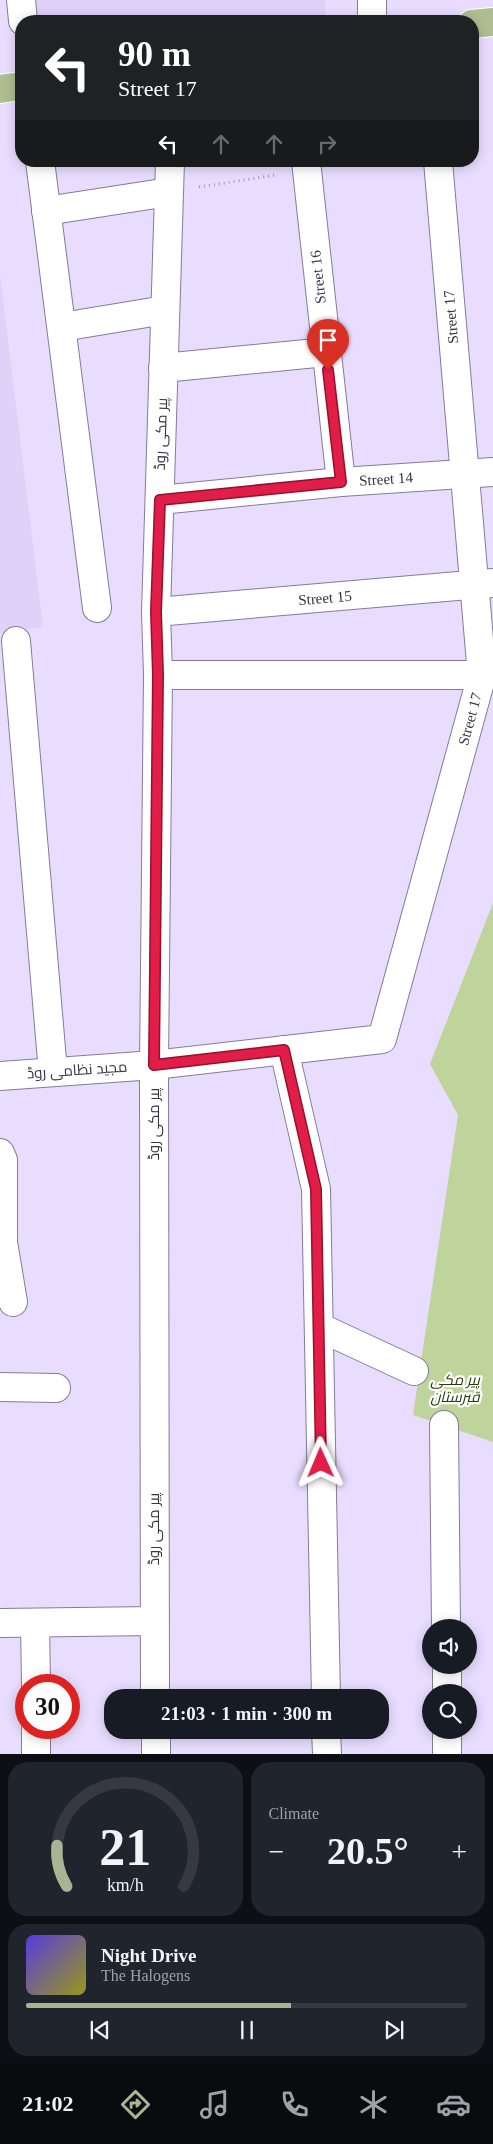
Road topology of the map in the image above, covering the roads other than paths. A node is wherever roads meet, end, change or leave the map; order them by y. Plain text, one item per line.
1 (20, 0) edge
2 (372, 0) edge
3 (22, 15) edge
4 (372, 15) edge
5 (493, 22) edge
6 (479, 23) edge
7 (15, 87) edge
8 (0, 89) edge
9 (41, 167) edge
10 (170, 167) edge
11 (306, 167) edge
12 (439, 167) edge
13 (169, 192) junction
14 (46, 211) junction
15 (165, 310) junction
16 (62, 327) junction
17 (326, 352) junction
18 (164, 368) junction
19 (493, 472) edge
20 (465, 474) junction
21 (341, 482) junction
22 (160, 500) junction
23 (483, 584) edge
24 (97, 608) dead end
25 (156, 612) junction
26 (16, 641) dead end
27 (158, 675) junction
28 (482, 675) junction
29 (284, 1050) junction
30 (154, 1065) junction
31 (53, 1072) junction
32 (0, 1076) edge
33 (0, 1153) edge
34 (13, 1302) dead end
35 (319, 1326) junction
36 (414, 1372) dead end
37 (0, 1387) edge
38 (56, 1388) dead end
39 (444, 1425) dead end
40 (446, 1619) edge
41 (154, 1621) junction
42 (0, 1623) edge
43 (35, 1623) junction
44 (36, 1674) edge
45 (155, 1689) edge
46 (326, 1689) edge
47 (36, 1739) edge
48 (156, 1739) edge
49 (326, 1739) edge
50 (447, 1739) edge
51 (36, 1754) edge
52 (156, 1754) edge
53 (327, 1754) edge
54 (447, 1754) edge

1 - 3 street
2 - 4 street
5 - 6 main road
7 - 8 main road
9 - 14 street
10 - 13 street, پیر مکی روڈ
11 - 17 street, Street 16
12 - 20 street, Street 17
13 - 14 street
13 - 15 street, پیر مکی روڈ
14 - 16 street
15 - 16 street
15 - 18 street, پیر مکی روڈ
16 - 24 street
17 - 18 street
17 - 21 street, Street 16
18 - 22 street, پیر مکی روڈ
19 - 20 street, Street 14
20 - 21 street, Street 14
20 - 23 street, Street 17
21 - 22 street, Street 14
22 - 25 street, پیر مکی روڈ
23 - 25 street, Street 15
23 - 28 street, Street 17
25 - 27 street, پیر مکی روڈ
26 - 31 street
27 - 28 street
27 - 30 street, پیر مکی روڈ
28 - 29 street, Street 17
29 - 30 street, Street 17
29 - 35 street
30 - 31 street, مجید نظامی روڈ
30 - 41 street, پیر مکی روڈ
31 - 32 street, مجید نظامی روڈ
33 - 34 street
35 - 36 street
35 - 46 street
37 - 38 street
39 - 40 street
41 - 43 street
41 - 45 street, پیر مکی روڈ
42 - 43 street
43 - 44 street
47 - 51 street
48 - 52 street
49 - 53 street
50 - 54 street

